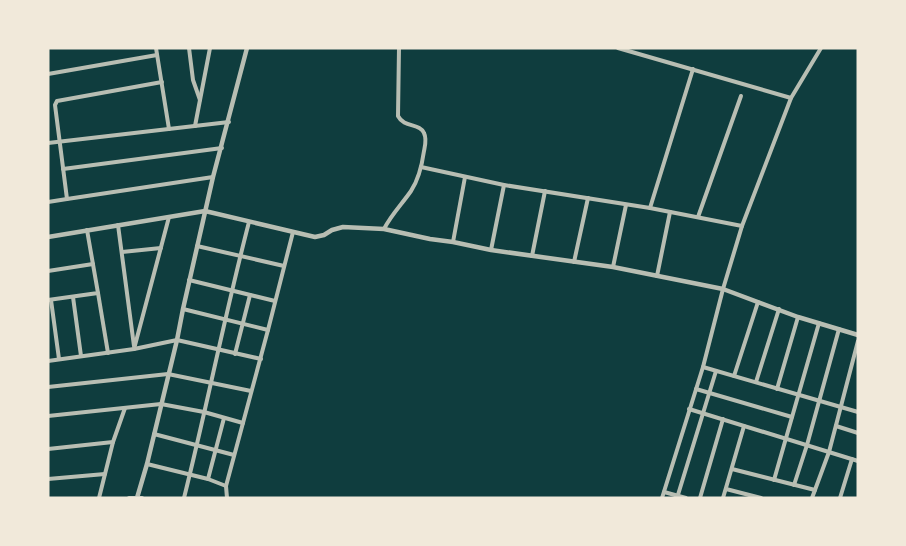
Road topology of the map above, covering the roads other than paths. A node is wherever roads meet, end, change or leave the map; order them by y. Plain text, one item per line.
1 (156, 48) edge
2 (189, 48) edge
3 (210, 48) edge
4 (247, 48) edge
5 (399, 48) edge
6 (618, 48) edge
7 (821, 48) edge
8 (157, 55) junction
9 (693, 69) junction
10 (48, 75) edge
11 (162, 82) junction
12 (741, 96) dead end
13 (791, 98) junction
14 (200, 101) junction
15 (229, 122) junction
16 (195, 126) junction
17 (169, 129) junction
18 (59, 142) junction
19 (48, 143) edge
20 (222, 148) junction
21 (421, 167) junction
22 (63, 169) junction
23 (213, 177) junction
24 (465, 177) junction
25 (504, 185) junction
26 (545, 192) junction
27 (588, 198) junction
28 (67, 199) junction
29 (48, 202) edge
30 (626, 205) junction
31 (650, 208) junction
32 (205, 211) junction
33 (670, 212) junction
34 (170, 217) junction
35 (698, 217) junction
36 (249, 222) junction
37 (118, 225) junction
38 (742, 226) junction
39 (384, 229) junction
40 (87, 230) junction
41 (293, 232) junction
42 (48, 237) edge
43 (453, 242) junction
44 (197, 246) junction
45 (161, 248) junction
46 (491, 250) junction
47 (122, 252) junction
48 (240, 256) junction
49 (532, 256) junction
50 (574, 262) junction
51 (93, 264) junction
52 (284, 266) junction
53 (613, 267) junction
54 (48, 271) edge
55 (657, 276) junction
56 (189, 280) junction
57 (723, 289) junction
58 (232, 291) junction
59 (98, 293) junction
60 (250, 295) junction
61 (73, 297) junction
62 (49, 300) edge
63 (275, 301) junction
64 (758, 302) junction
65 (183, 309) junction
66 (779, 309) junction
67 (798, 317) junction
68 (225, 320) junction
69 (819, 323) junction
70 (243, 324) junction
71 (839, 329) junction
72 (268, 330) junction
73 (858, 335) edge
74 (177, 340) junction
75 (858, 341) edge
76 (134, 350) junction
77 (219, 351) junction
78 (108, 353) junction
79 (235, 354) junction
80 (81, 357) junction
81 (59, 359) junction
82 (261, 359) junction
83 (48, 361) edge
84 (703, 367) junction
85 (716, 371) junction
86 (168, 374) junction
87 (734, 376) junction
88 (211, 382) junction
89 (756, 382) junction
90 (48, 387) edge
91 (696, 389) junction
92 (777, 389) junction
93 (251, 391) junction
94 (709, 393) junction
95 (799, 395) junction
96 (819, 401) junction
97 (161, 404) junction
98 (841, 407) junction
99 (125, 408) junction
100 (689, 409) junction
101 (204, 412) junction
102 (858, 412) edge
103 (703, 413) junction
104 (48, 416) edge
105 (792, 417) junction
106 (224, 418) junction
107 (723, 419) junction
108 (243, 423) junction
109 (744, 426) junction
110 (836, 426) junction
111 (858, 433) edge
112 (154, 435) junction
113 (786, 439) junction
114 (113, 442) junction
115 (807, 445) junction
116 (197, 446) junction
117 (48, 449) edge
118 (215, 451) junction
119 (829, 452) junction
120 (234, 455) junction
121 (852, 459) junction
122 (858, 460) edge
123 (147, 464) junction
124 (732, 469) junction
125 (105, 474) junction
126 (190, 474) junction
127 (48, 479) edge
128 (208, 479) junction
129 (774, 480) junction
130 (794, 485) junction
131 (226, 486) junction
132 (726, 489) junction
133 (814, 490) junction
134 (664, 492) junction
135 (677, 497) edge
136 (99, 498) edge
137 (129, 498) edge
138 (139, 498) edge
139 (184, 498) edge
140 (227, 498) edge
141 (662, 498) edge
142 (686, 498) edge
143 (700, 498) edge
144 (723, 498) edge
145 (761, 498) edge
146 (812, 498) edge
147 (840, 498) edge

1 - 8 street
2 - 14 street
3 - 14 street
4 - 15 street
5 - 21 street
6 - 9 street
7 - 13 street
8 - 10 street
8 - 11 street
9 - 13 street
9 - 31 street
11 - 17 street
11 - 18 street
12 - 35 street
13 - 38 street
14 - 16 street
15 - 16 street
15 - 20 street
16 - 17 street
17 - 18 street
18 - 19 street
18 - 22 street
20 - 22 street
20 - 23 street
21 - 24 street
21 - 39 street
22 - 28 street
23 - 28 street
23 - 32 street
24 - 25 street
24 - 43 street
25 - 26 street
25 - 46 street
26 - 27 street
26 - 49 street
27 - 30 street
27 - 50 street
28 - 29 street
30 - 31 street
30 - 53 street
31 - 33 street
32 - 34 street
32 - 36 street
32 - 44 street
33 - 35 street
33 - 55 street
34 - 37 street
34 - 45 street
35 - 38 street
36 - 41 street
36 - 48 street
37 - 40 street
37 - 47 street
38 - 57 street
39 - 41 street
39 - 43 street
40 - 42 street
40 - 51 street
41 - 52 street
43 - 46 street
44 - 48 street
44 - 56 street
45 - 47 street
45 - 76 street
46 - 49 street
47 - 76 street
48 - 52 street
48 - 58 street
49 - 50 street
50 - 53 street
51 - 54 street
51 - 59 street
52 - 63 street
53 - 55 street
55 - 57 street
56 - 58 street
56 - 65 street
57 - 64 street
57 - 84 street
58 - 60 street
58 - 68 street
59 - 61 street
59 - 78 street
60 - 63 street
60 - 70 street
61 - 62 street
61 - 80 street
62 - 81 street
63 - 72 street
64 - 66 street
64 - 87 street
65 - 68 street
65 - 74 street
66 - 67 street
66 - 89 street
67 - 69 street
67 - 92 street
68 - 70 street
68 - 77 street
69 - 71 street
69 - 95 street
70 - 72 street
70 - 79 street
71 - 73 street
71 - 96 street
72 - 82 street
74 - 76 street
74 - 77 street
74 - 86 street
75 - 98 street
76 - 78 street
77 - 79 street
77 - 88 street
78 - 80 street
79 - 82 street
80 - 81 street
81 - 83 street
82 - 93 street
84 - 85 street
84 - 91 street
85 - 87 street
85 - 94 street
86 - 88 street
86 - 90 street
86 - 97 street
87 - 89 street
88 - 93 street
88 - 101 street
89 - 92 street
91 - 94 street
91 - 100 street
92 - 95 street
93 - 108 street
94 - 103 street
94 - 105 street
95 - 96 street
95 - 105 street
96 - 98 street
96 - 115 street
97 - 99 street
97 - 101 street
97 - 112 street
98 - 102 street
98 - 110 street
99 - 104 street
99 - 114 street
100 - 103 street
100 - 134 street
101 - 106 street
101 - 116 street
103 - 107 street
103 - 135 street
105 - 113 street
106 - 108 street
106 - 118 street
107 - 109 street
107 - 143 street
108 - 120 street
109 - 113 street
109 - 124 street
110 - 111 street
110 - 119 street
112 - 116 street
112 - 123 street
113 - 115 street
113 - 129 street
114 - 117 street
114 - 125 street
115 - 119 street
115 - 130 street
116 - 118 street
116 - 126 street
118 - 120 street
118 - 128 street
119 - 121 street
119 - 133 street
120 - 131 street
121 - 122 street
121 - 147 street
123 - 126 street
123 - 138 street
124 - 129 street
124 - 132 street
125 - 127 street
125 - 136 street
126 - 128 street
126 - 139 street
128 - 131 street
129 - 130 street
130 - 133 street
131 - 140 street
132 - 144 street
132 - 145 street
133 - 146 street
134 - 135 street
134 - 141 street
135 - 142 street
137 - 138 street

